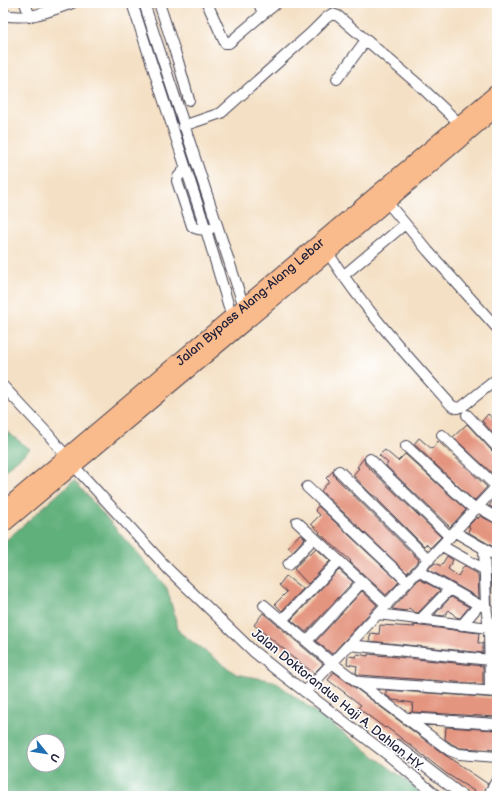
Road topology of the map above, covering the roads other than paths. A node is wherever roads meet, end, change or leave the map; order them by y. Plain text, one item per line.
1 (26, 3) edge
2 (72, 3) edge
3 (132, 3) edge
4 (144, 3) edge
5 (159, 3) edge
6 (207, 3) edge
7 (260, 3) edge
8 (277, 3) edge
9 (263, 14) junction
10 (3, 15) edge
11 (30, 17) junction
12 (366, 40) junction
13 (176, 53) junction
14 (162, 58) junction
15 (337, 79) dead end
16 (497, 92) edge
17 (189, 100) dead end
18 (497, 108) edge
19 (460, 124) junction
20 (184, 126) junction
21 (387, 202) junction
22 (405, 224) junction
23 (218, 228) junction
24 (206, 230) junction
25 (328, 254) junction
26 (343, 276) junction
27 (244, 307) junction
28 (232, 317) junction
29 (497, 328) edge
30 (497, 378) edge
31 (3, 386) edge
32 (467, 415) dead end
33 (442, 436) dead end
34 (406, 446) dead end
35 (497, 446) edge
36 (370, 459) dead end
37 (73, 464) junction
38 (338, 471) dead end
39 (497, 486) edge
40 (307, 487) dead end
41 (476, 508) junction
42 (3, 510) edge
43 (497, 518) edge
44 (297, 522) dead end
45 (3, 525) edge
46 (452, 534) junction
47 (314, 538) junction
48 (442, 546) junction
49 (484, 548) junction
50 (497, 556) edge
51 (429, 560) junction
52 (339, 561) junction
53 (288, 565) dead end
54 (485, 570) junction
55 (418, 571) junction
56 (362, 582) junction
57 (408, 582) junction
58 (450, 589) junction
59 (264, 605) dead end
60 (387, 605) junction
61 (483, 606) junction
62 (378, 614) junction
63 (421, 619) junction
64 (282, 620) junction
65 (462, 625) junction
66 (489, 628) junction
67 (307, 641) junction
68 (349, 645) junction
69 (490, 660) junction
70 (332, 663) junction
71 (359, 682) junction
72 (494, 691) edge
73 (305, 692) junction
74 (408, 718) junction
75 (497, 724) edge
76 (397, 745) dead end
77 (497, 757) edge
78 (497, 781) edge
79 (437, 796) edge
80 (463, 796) edge
81 (488, 796) edge

1 - 11 street
2 - 11 street
3 - 24 street
4 - 14 street
5 - 13 street
6 - 9 street
7 - 9 street
8 - 9 street
10 - 11 street
12 - 15 street
12 - 19 street
12 - 20 street
13 - 14 street
13 - 17 street
14 - 20 street
16 - 19 highway, Jalan Bypass Alang-Alang Lebar
18 - 21 highway, Jalan Bypass Alang-Alang Lebar
19 - 27 highway, Jalan Bypass Alang-Alang Lebar
20 - 23 street
21 - 22 street
21 - 25 highway, Jalan Bypass Alang-Alang Lebar
22 - 26 street
22 - 29 street
23 - 24 street
23 - 27 street
24 - 28 street
25 - 26 street
25 - 37 highway, Jalan Bypass Alang-Alang Lebar
26 - 30 street
27 - 28 highway, Jalan Bypass Alang-Alang Lebar
28 - 37 highway, Jalan Bypass Alang-Alang Lebar
31 - 37 street, Jalan Doktorandus Haji A. Dahlan HY.
32 - 35 street
33 - 39 street
34 - 41 street
36 - 46 street
37 - 42 highway, Jalan Bypass Alang-Alang Lebar
37 - 45 highway, Jalan Bypass Alang-Alang Lebar
37 - 73 street, Jalan Doktorandus Haji A. Dahlan HY.
38 - 51 street
39 - 41 street
40 - 57 street
41 - 43 street
41 - 46 street
44 - 47 street
46 - 48 street
46 - 49 street
47 - 52 street
47 - 53 street
48 - 51 street
48 - 54 street
49 - 50 street
49 - 54 street
51 - 55 street
52 - 56 street
52 - 64 street
54 - 61 street
55 - 57 street
55 - 58 street
56 - 60 street
56 - 67 street
57 - 60 street
58 - 61 street
58 - 63 street
59 - 64 street
60 - 62 street
61 - 65 street
61 - 66 street
62 - 63 street
62 - 68 street
63 - 65 street
64 - 67 street
65 - 66 street
66 - 69 street
67 - 70 street
68 - 69 street
68 - 70 street
69 - 72 street
70 - 71 street
70 - 73 street
71 - 72 street
71 - 74 street
73 - 79 street, Jalan Doktorandus Haji A. Dahlan HY.
74 - 75 street
74 - 77 street
76 - 80 street
78 - 81 street

